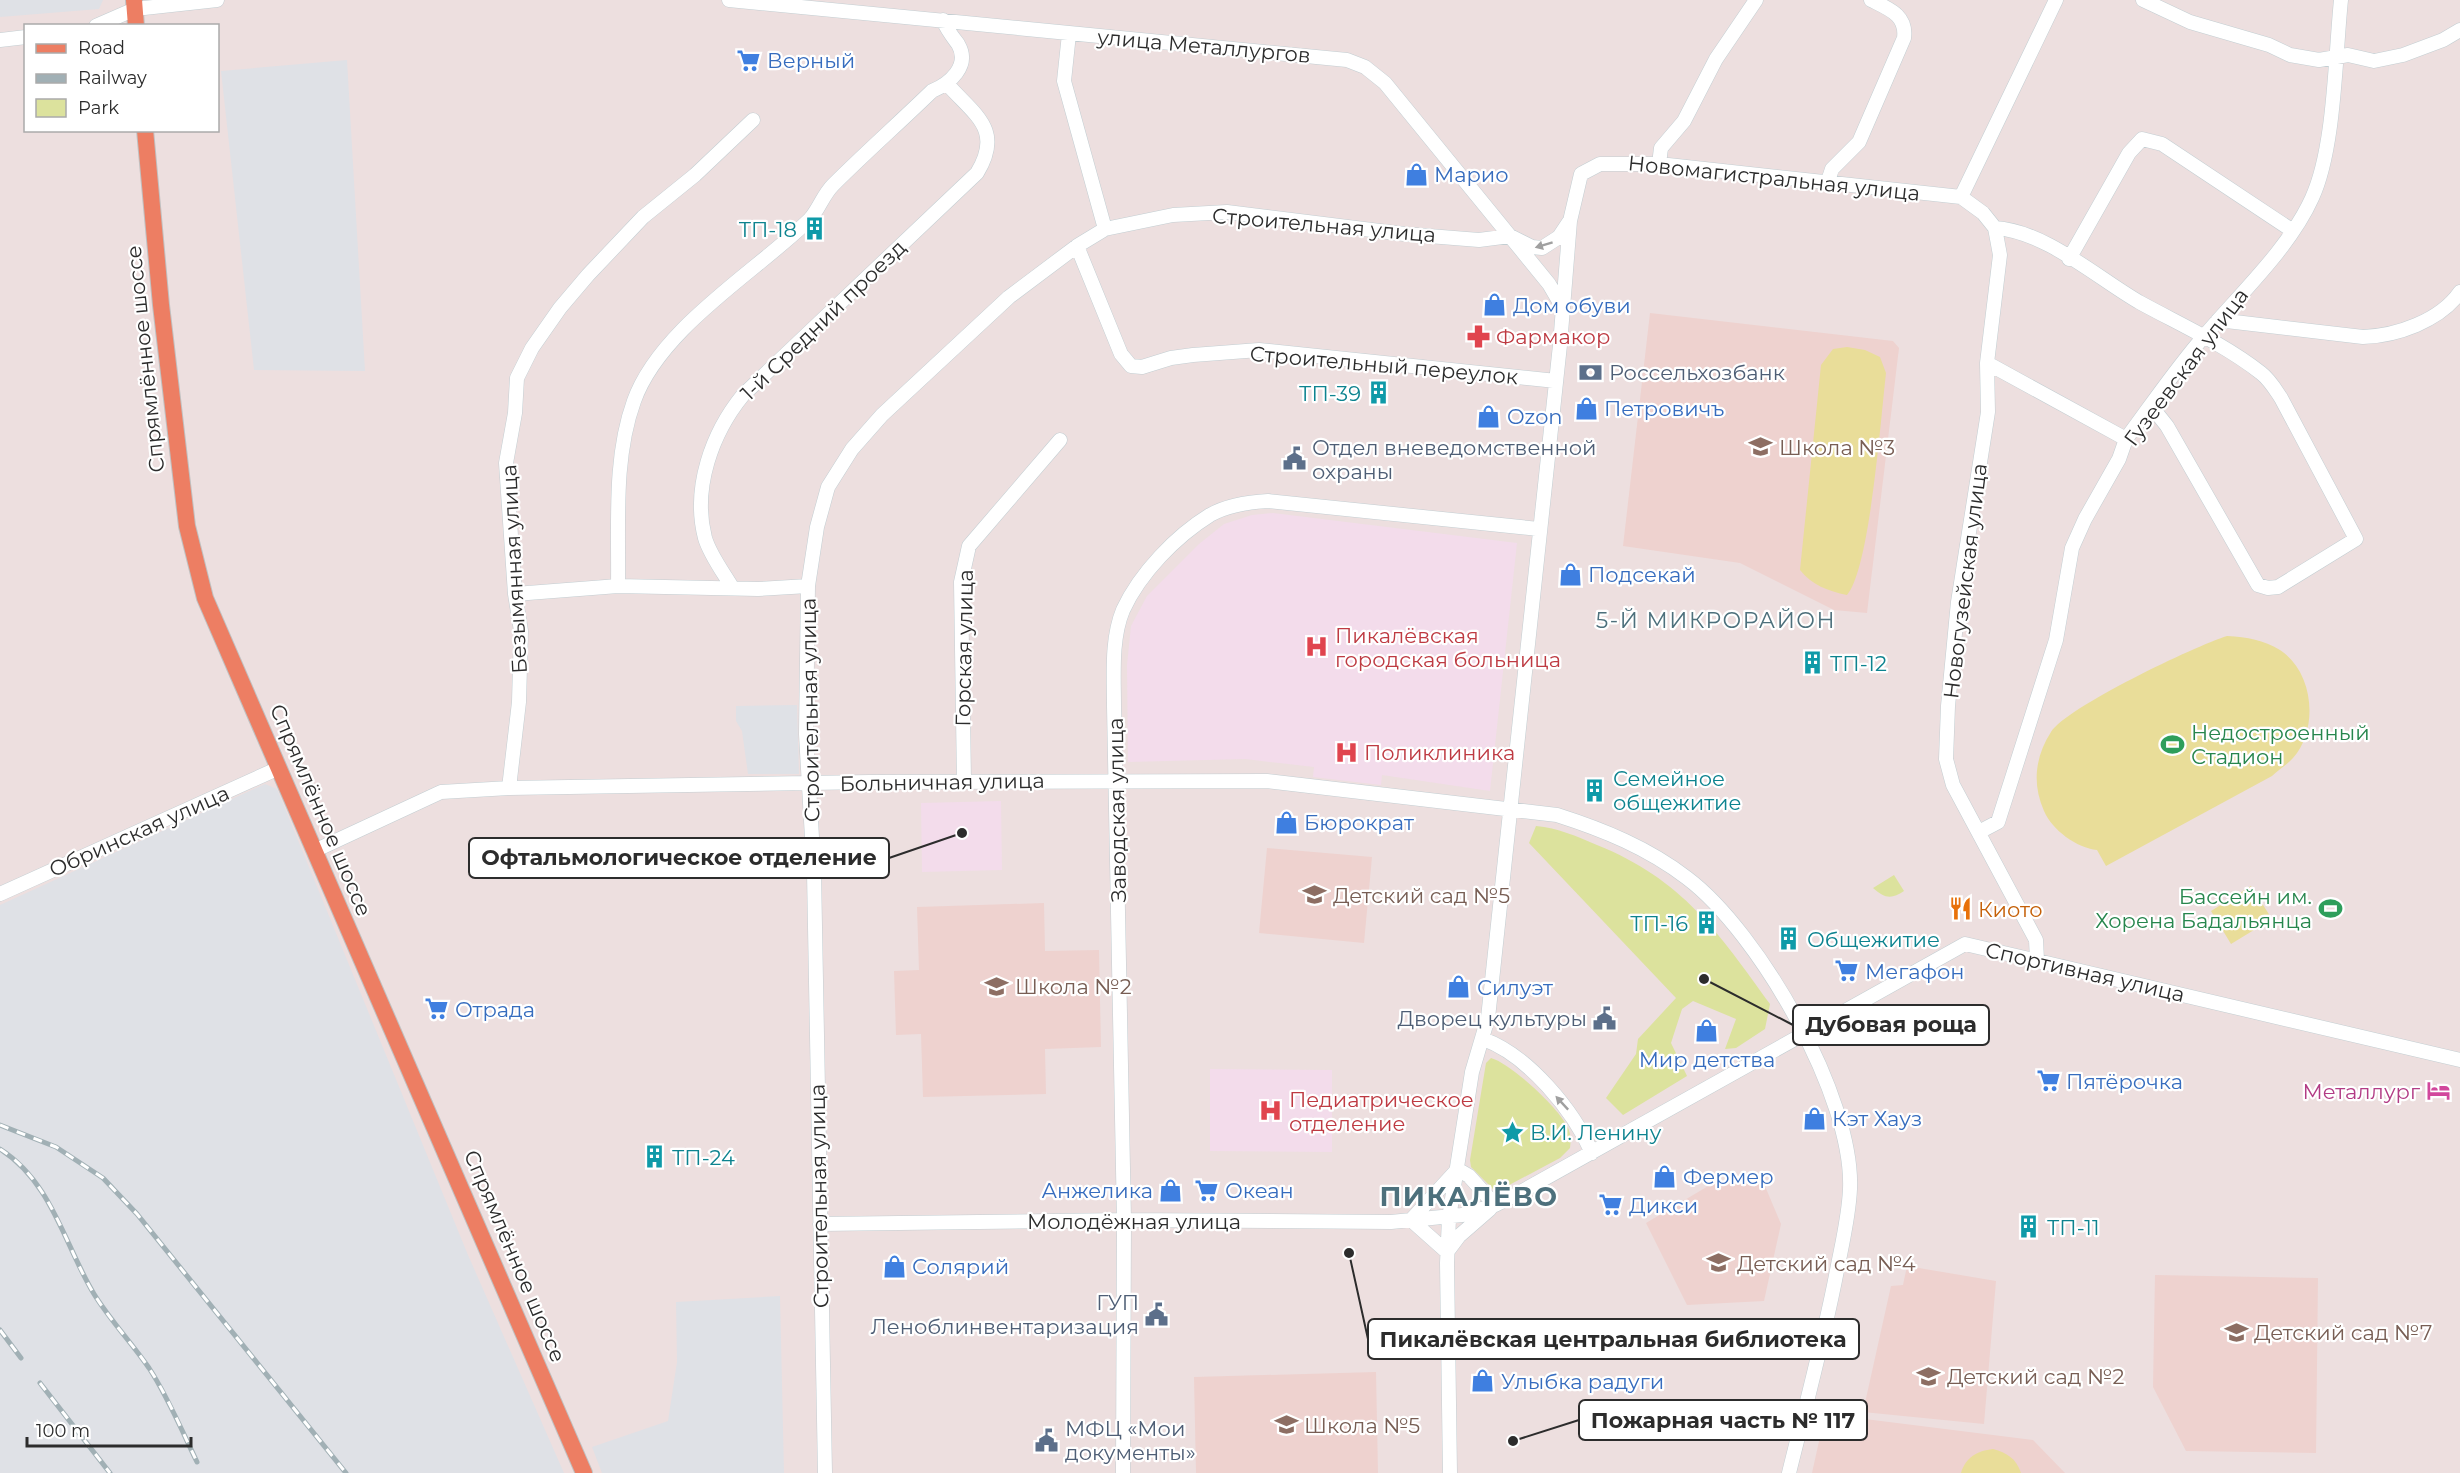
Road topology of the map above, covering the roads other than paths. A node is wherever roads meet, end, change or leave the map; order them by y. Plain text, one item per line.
1 (218, 0) edge
2 (729, 0) edge
3 (1756, 0) edge
4 (1871, 0) edge
5 (2056, 0) edge
6 (2143, 0) edge
7 (2341, 0) edge
8 (861, 6) edge
9 (135, 11) edge
10 (944, 20) junction
11 (101, 24) edge
12 (2460, 30) edge
13 (1069, 34) junction
14 (24, 37) edge
15 (0, 40) edge
16 (2334, 58) junction
17 (948, 85) junction
18 (753, 120) dead end
19 (146, 132) edge
20 (1659, 164) junction
21 (1827, 183) junction
22 (1961, 197) junction
23 (1570, 220) junction
24 (1995, 228) junction
25 (1105, 229) junction
26 (2293, 231) junction
27 (1510, 236) junction
28 (1077, 246) junction
29 (2069, 259) junction
30 (2460, 292) edge
31 (1563, 308) junction
32 (2218, 320) junction
33 (2205, 335) junction
34 (1987, 363) junction
35 (1556, 381) junction
36 (2151, 406) junction
37 (2126, 439) junction
38 (1060, 440) dead end
39 (1539, 529) junction
40 (618, 586) junction
41 (808, 586) junction
42 (732, 587) junction
43 (515, 594) junction
44 (279, 768) junction
45 (1116, 780) junction
46 (964, 781) junction
47 (810, 783) junction
48 (509, 788) junction
49 (1509, 809) junction
50 (1978, 832) junction
51 (315, 851) junction
52 (0, 894) edge
53 (2037, 960) junction
54 (1804, 1034) junction
55 (1483, 1039) junction
56 (2460, 1059) edge
57 (1592, 1153) junction
58 (1457, 1169) junction
59 (1495, 1205) junction
60 (1449, 1218) junction
61 (1124, 1220) junction
62 (1411, 1221) junction
63 (820, 1224) junction
64 (1447, 1252) junction
65 (584, 1473) edge
66 (825, 1473) edge
67 (1123, 1473) edge
68 (1450, 1473) edge
69 (1789, 1473) edge

1 - 9 street
2 - 8 street, улица Металлургов
3 - 20 street
4 - 21 street
5 - 22 street
6 - 16 street
7 - 16 street, Гузеевская улица
8 - 10 street, улица Металлургов
9 - 11 street
10 - 13 street, улица Металлургов
10 - 17 street
12 - 16 street
13 - 25 street
13 - 27 street, улица Металлургов
14 - 15 street
16 - 26 street, Гузеевская улица
17 - 40 street
17 - 42 street, 1-й Средний проезд
18 - 43 street, Безымянная улица
19 - 44 main road, Спрямлённое шоссе
20 - 21 street, Новомагистральная улица
20 - 23 street, Новомагистральная улица
21 - 22 street, Новомагистральная улица
22 - 24 street
23 -> 27 street
23 - 31 street, Новомагистральная улица
24 - 29 street
24 - 34 street, Новогузейская улица
25 - 27 street, Строительная улица
25 - 28 street, Строительная улица
26 - 29 street
26 - 32 street, Гузеевская улица
27 - 31 street, улица Металлургов
28 - 35 street, Строительный переулок
28 - 41 street, Строительная улица
29 - 33 street
30 - 32 street
31 - 35 street, Новомагистральная улица
32 - 33 street, Гузеевская улица
33 - 36 street, Гузеевская улица
33 - 36 street
34 - 37 street
34 - 50 street, Новогузейская улица
35 - 39 street, Новомагистральная улица
36 - 37 street, Гузеевская улица
37 - 50 street, Гузеевская улица
38 - 46 street, Горская улица
39 - 45 street, Заводская улица
39 - 49 street, Новомагистральная улица
40 - 42 street
40 - 43 street
41 - 42 street
41 - 47 street, Строительная улица
43 - 48 street, Безымянная улица
44 - 51 main road, Спрямлённое шоссе
44 - 52 street, Обринская улица
45 - 46 street, Больничная улица
45 - 49 street, Больничная улица
45 - 61 street, Заводская улица
46 - 47 street, Больничная улица
47 - 48 street, Больничная улица
47 - 63 street, Строительная улица
48 - 51 street, Больничная улица
49 - 54 street, Больничная улица
49 - 55 street, Новомагистральная улица
50 - 53 street, Новогузейская улица
51 - 65 main road, Спрямлённое шоссе
53 - 54 street, Спортивная улица
53 - 56 street, Спортивная улица
54 - 57 street, Спортивная улица
54 - 69 street, Больничная улица
57 -> 55 street
55 - 58 street, Новомагистральная улица
57 - 59 street, Спортивная улица
58 - 59 street
58 - 60 street, Новомагистральная улица
58 - 62 street
59 - 60 street, Спортивная улица
59 - 64 street
60 - 62 street, Молодёжная улица
60 - 64 street, Новомагистральная улица
61 - 62 street, Молодёжная улица
61 - 63 street, Молодёжная улица
61 - 67 street, Заводская улица
62 - 64 street
63 - 66 street, Строительная улица
64 - 68 street, Новомагистральная улица

